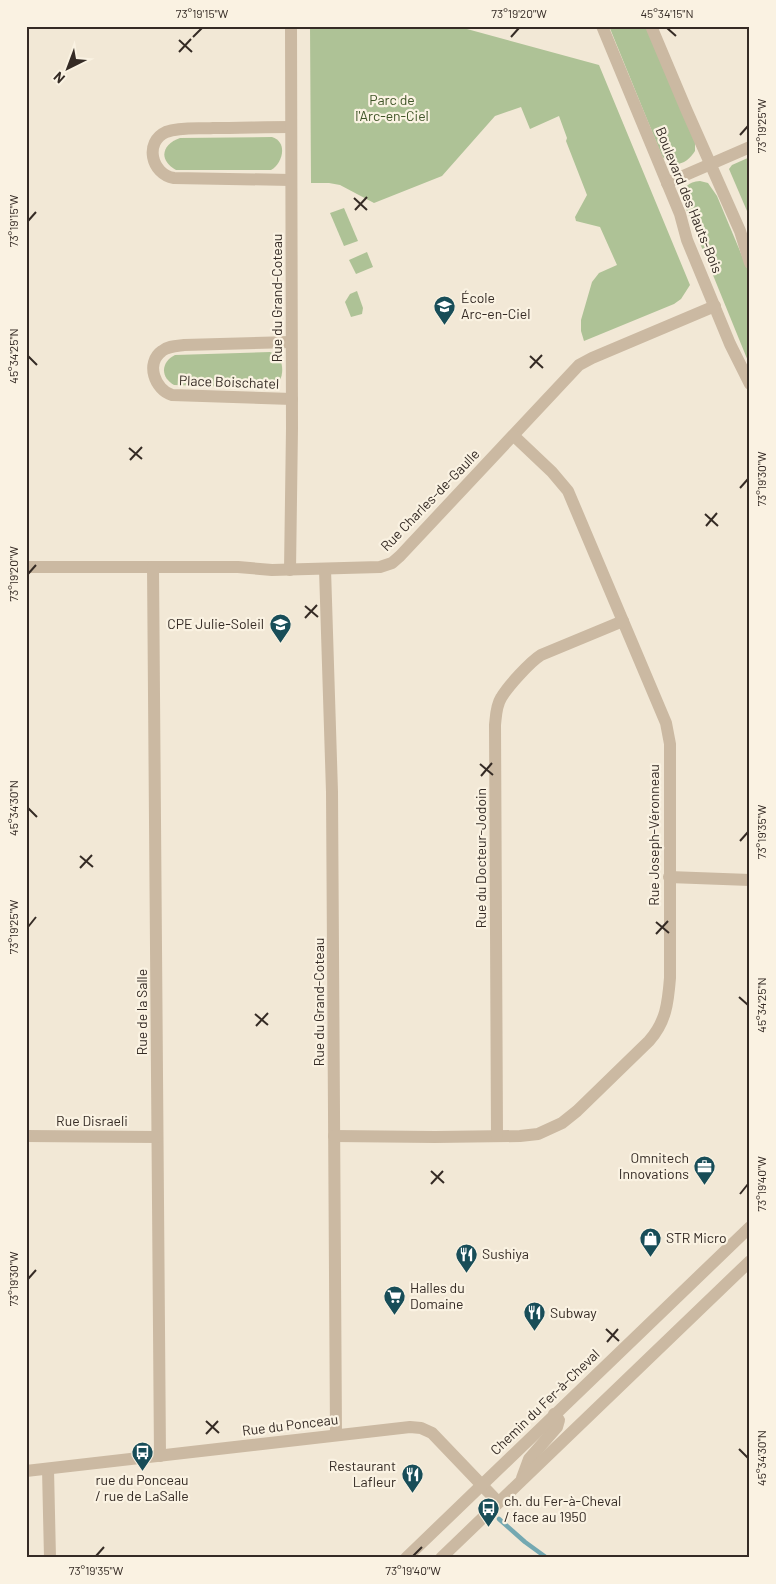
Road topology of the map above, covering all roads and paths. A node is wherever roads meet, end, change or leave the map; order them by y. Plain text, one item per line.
1 (291, 26) edge
2 (602, 26) edge
3 (651, 26) edge
4 (291, 128) junction
5 (750, 147) edge
6 (710, 164) junction
7 (291, 180) junction
8 (667, 183) junction
9 (750, 263) edge
10 (714, 306) junction
11 (291, 342) junction
12 (750, 384) edge
13 (292, 399) junction
14 (514, 436) junction
15 (26, 566) edge
16 (153, 567) junction
17 (325, 569) junction
18 (290, 570) junction
19 (623, 621) junction
20 (669, 877) junction
21 (750, 880) edge
22 (26, 1136) edge
23 (334, 1136) junction
24 (497, 1136) junction
25 (158, 1137) junction
26 (750, 1227) edge
27 (750, 1261) edge
28 (554, 1414) junction
29 (336, 1434) junction
30 (160, 1456) junction
31 (48, 1469) junction
32 (26, 1471) edge
33 (521, 1480) junction
34 (482, 1485) junction
35 (498, 1502) junction
36 (50, 1558) edge
37 (406, 1558) edge
38 (440, 1558) edge

1 - 4 street, Rue du Grand-Coteau
2 - 8 street, Boulevard des Hauts-Bois
3 - 6 street
4 - 7 street, Rue du Grand-Coteau
4 - 7 street
5 - 6 street
6 - 8 street
6 - 9 street
7 - 11 street, Rue du Grand-Coteau
8 - 10 street, Boulevard des Hauts-Bois
10 - 12 street, Boulevard des Hauts-Bois
10 - 14 street, Rue Charles-de-Gaulle
11 - 13 street, Rue du Grand-Coteau
11 - 13 street, Place Boischatel
13 - 18 street, Rue du Grand-Coteau
14 - 17 street, Rue Charles-de-Gaulle
14 - 19 street, Rue Joseph-Véronneau
15 - 16 street, Rue Charles-de-Gaulle
16 - 18 street, Rue Charles-de-Gaulle
16 - 25 street, Rue de la Salle
17 - 18 street, Rue Charles-de-Gaulle
17 - 23 street, Rue du Grand-Coteau
19 - 20 street, Rue Joseph-Véronneau
19 - 24 street, Rue du Docteur-Jodoin
20 - 21 street
20 - 24 street, Rue Joseph-Véronneau
22 - 25 street, Rue Disraeli
23 - 24 street, Rue Joseph-Véronneau
23 - 29 street, Rue du Grand-Coteau
25 - 30 street, Rue de la Salle
26 - 28 street, Chemin du Fer-à-Cheval
27 - 33 street
28 - 33 street
28 - 34 street, Chemin du Fer-à-Cheval
29 - 30 street, Rue du Ponceau
29 - 34 street, Rue du Ponceau
30 - 31 street, Rue du Ponceau
31 - 32 street, Rue du Ponceau
31 - 36 street
33 - 35 street
34 - 35 street, Rue du Ponceau
34 - 37 street, Chemin du Fer-à-Cheval
35 - 38 street

